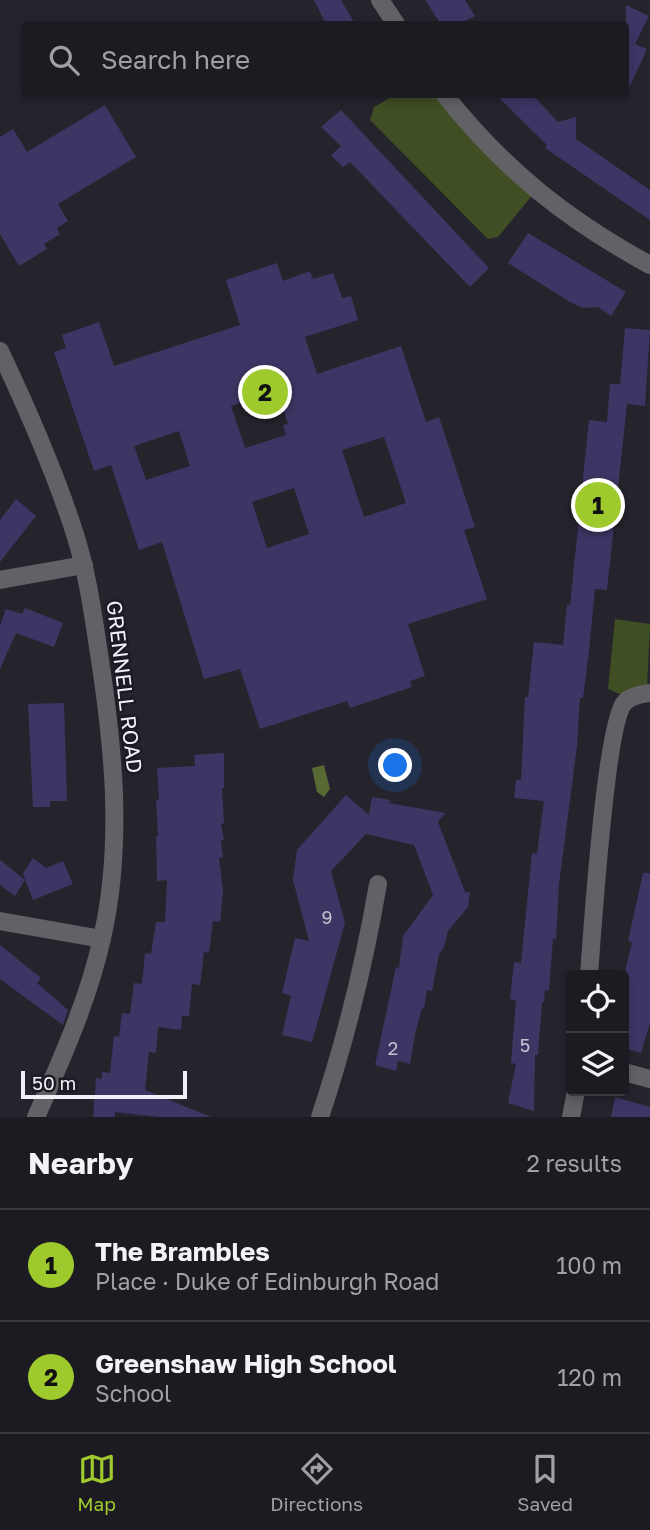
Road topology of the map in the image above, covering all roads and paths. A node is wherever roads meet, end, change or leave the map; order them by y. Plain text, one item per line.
1 (380, 0) edge
2 (394, 21) edge
3 (447, 98) edge
4 (650, 265) edge
5 (0, 351) edge
6 (84, 565) junction
7 (0, 580) edge
8 (650, 693) edge
9 (378, 884) dead end
10 (0, 921) edge
11 (102, 939) junction
12 (589, 970) edge
13 (629, 1073) edge
14 (650, 1079) edge
15 (575, 1096) edge
16 (36, 1117) edge
17 (320, 1117) edge
18 (571, 1117) edge

1 - 2 street
3 - 4 street
5 - 6 street, GRENNELL ROAD
6 - 7 street
6 - 11 street, GRENNELL ROAD
8 - 12 street
9 - 17 street
10 - 11 street
11 - 16 street, GRENNELL ROAD
13 - 14 street
15 - 18 street

